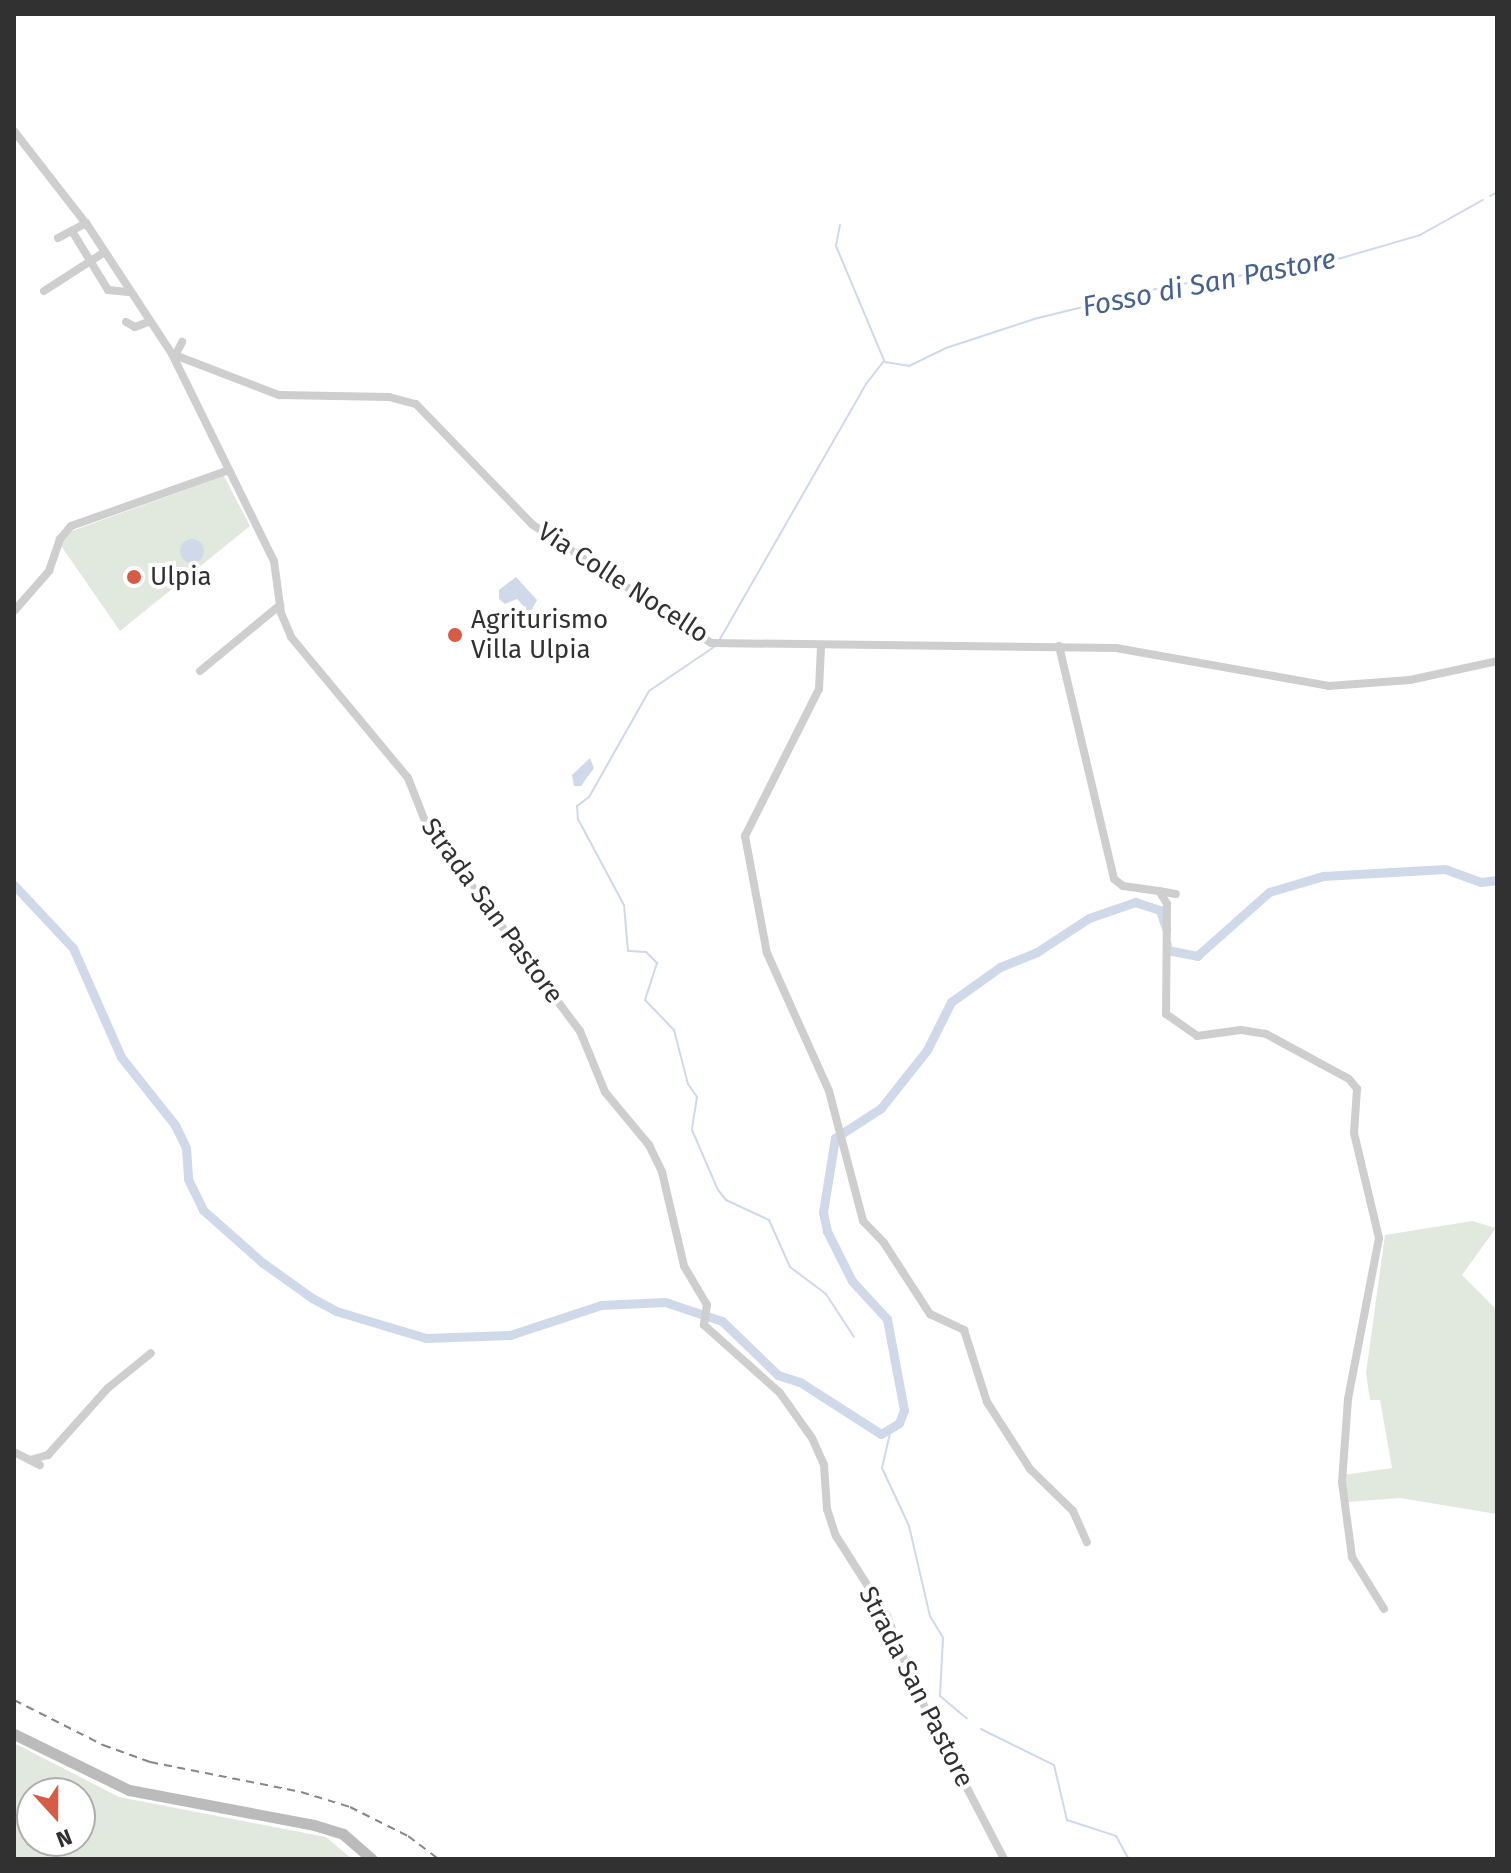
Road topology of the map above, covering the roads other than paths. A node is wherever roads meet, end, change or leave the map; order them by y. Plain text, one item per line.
1 (14, 131) edge
2 (86, 223) junction
3 (72, 231) junction
4 (58, 238) dead end
5 (103, 253) junction
6 (92, 262) junction
7 (44, 291) dead end
8 (128, 292) junction
9 (126, 322) dead end
10 (148, 322) junction
11 (182, 342) dead end
12 (174, 355) junction
13 (226, 471) junction
14 (280, 605) junction
15 (15, 610) edge
16 (1059, 646) junction
17 (821, 647) junction
18 (1497, 661) edge
19 (200, 671) dead end
20 (1159, 891) junction
21 (1176, 894) dead end
22 (151, 1353) dead end
23 (14, 1452) edge
24 (30, 1460) junction
25 (40, 1465) dead end
26 (1087, 1542) dead end
27 (1384, 1609) dead end
28 (14, 1734) edge
29 (372, 1859) edge
30 (1004, 1859) edge

1 - 2 street
2 - 3 street
2 - 5 street
3 - 4 street
3 - 6 street
5 - 6 street
5 - 8 street
6 - 7 street
6 - 8 street
8 - 10 street
9 - 10 street
10 - 12 street
11 - 12 street
12 - 13 street, Strada San Pastore
12 - 17 street, Via Colle Nocello
13 - 14 street, Strada San Pastore
13 - 15 street
14 - 19 street
14 - 30 street, Strada San Pastore
16 - 17 street, Via Colle Nocello
16 - 18 street, Via Colle Nocello
16 - 20 street
17 - 26 street
20 - 21 street
20 - 27 street
22 - 24 street
23 - 24 street
24 - 25 street
28 - 29 main road

